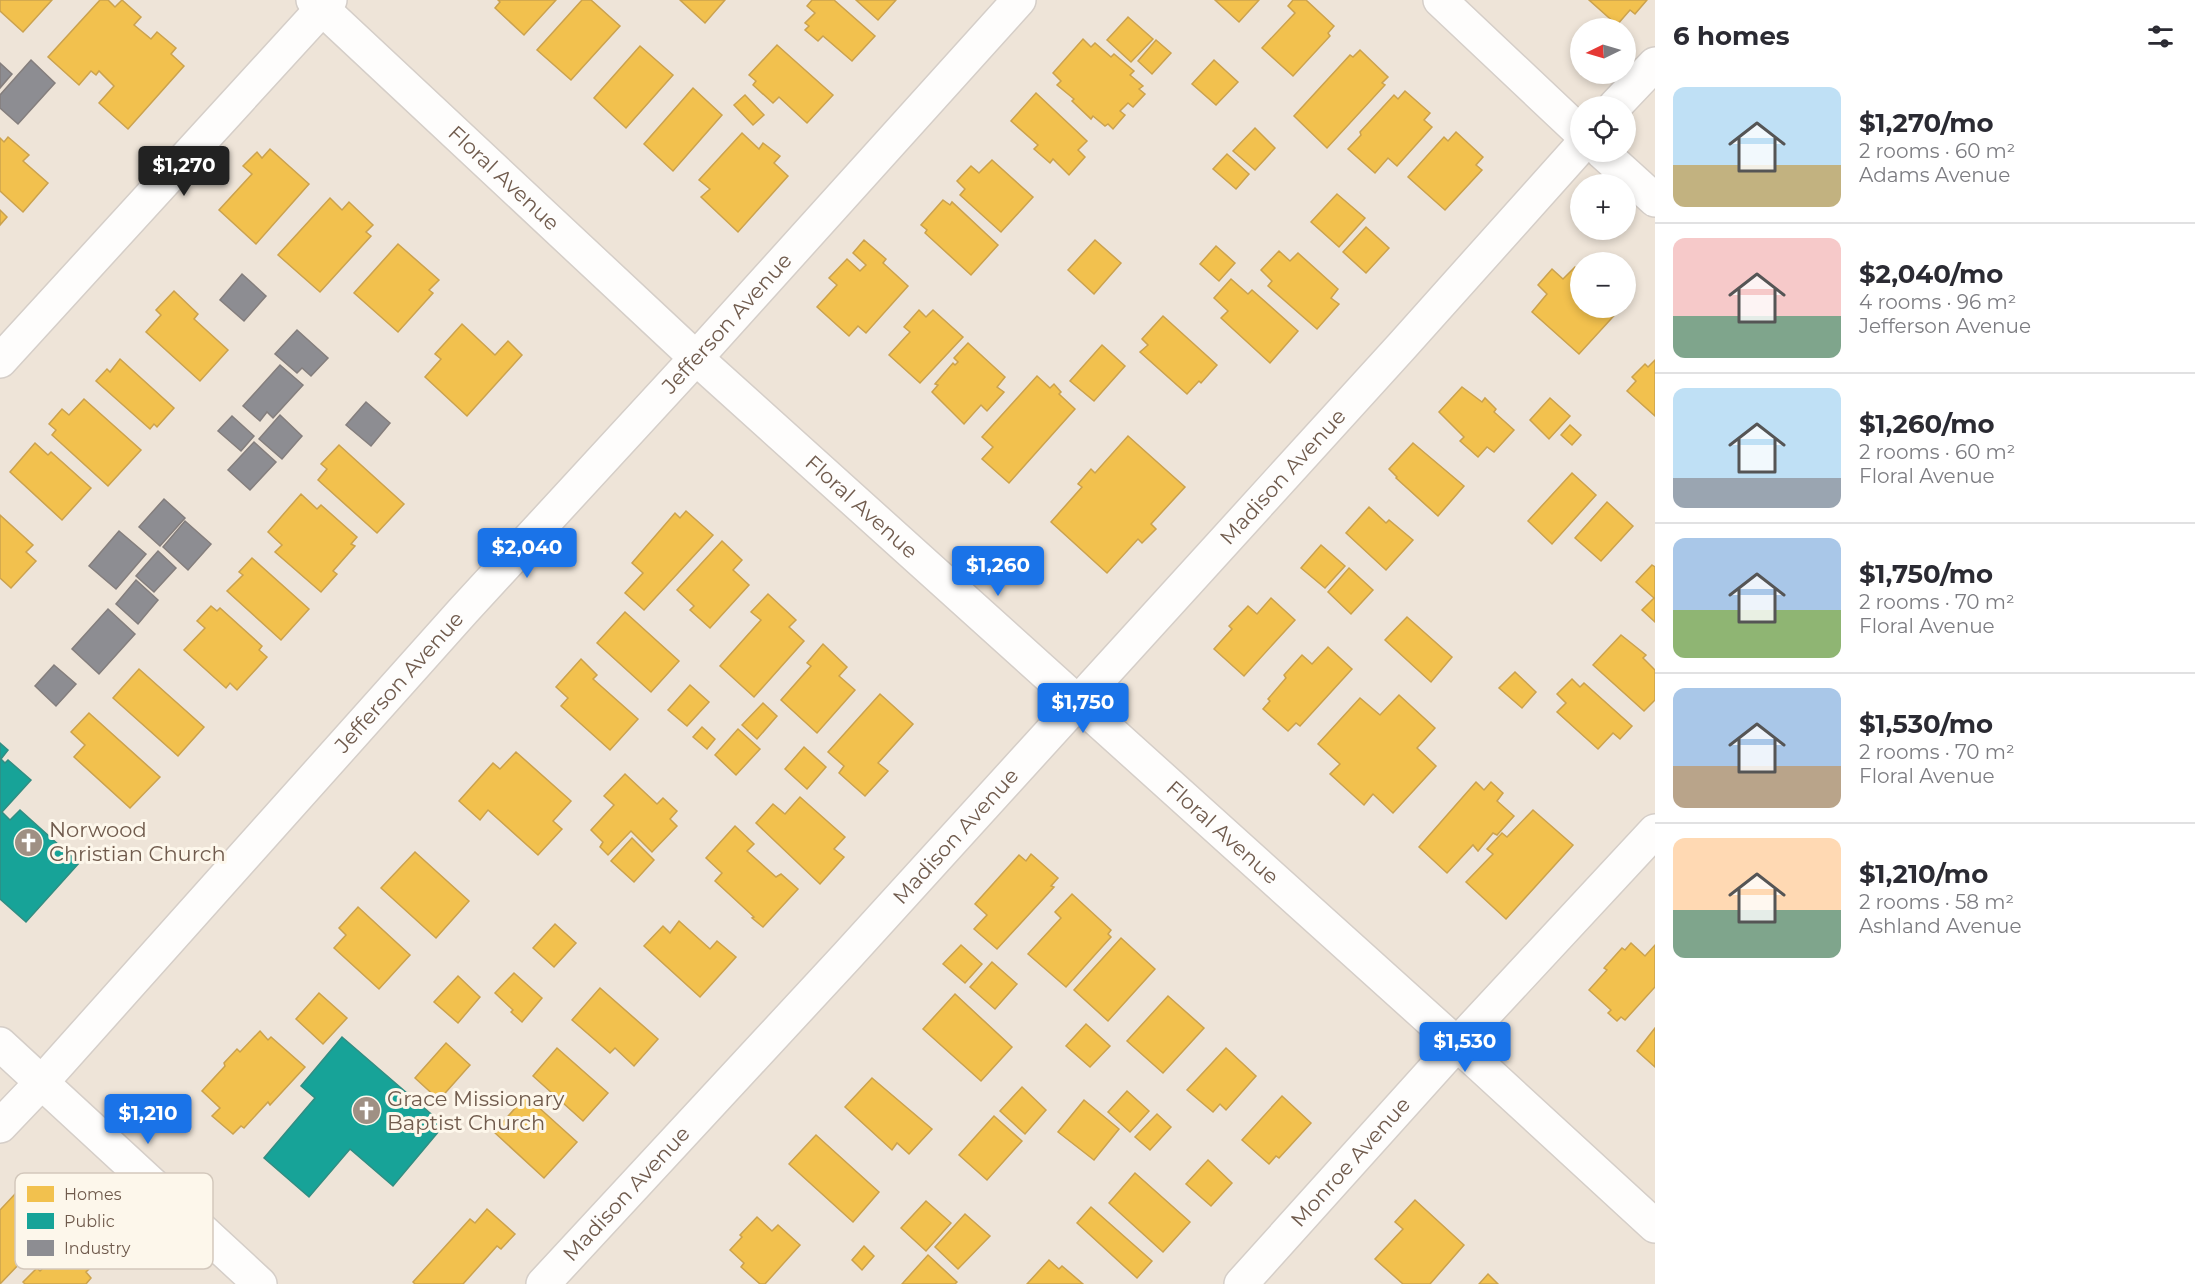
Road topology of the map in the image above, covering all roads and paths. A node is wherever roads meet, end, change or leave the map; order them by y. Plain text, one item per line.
1 (1019, 0) edge
2 (1440, 0) edge
3 (322, 3) edge
4 (1655, 64) edge
5 (1625, 96) edge
6 (1570, 123) edge
7 (1570, 158) edge
8 (1613, 162) edge
9 (1655, 200) edge
10 (696, 358) junction
11 (0, 361) edge
12 (1077, 703) junction
13 (1655, 831) edge
14 (0, 1044) edge
15 (1457, 1044) junction
16 (42, 1082) junction
17 (0, 1126) edge
18 (140, 1173) edge
19 (1655, 1226) edge
20 (213, 1240) edge
21 (260, 1284) edge
22 (543, 1284) edge
23 (1241, 1284) edge

1 - 10 street, Jefferson Avenue
2 - 6 street
3 - 10 street, Floral Avenue
3 - 11 street
4 - 5 street
7 - 12 street, Madison Avenue
8 - 9 street
10 - 12 street, Floral Avenue
10 - 16 street, Jefferson Avenue
12 - 15 street, Floral Avenue
12 - 22 street, Madison Avenue
13 - 15 street, Monroe Avenue
14 - 16 street
15 - 19 street, Floral Avenue
15 - 23 street, Monroe Avenue
16 - 17 street, Jefferson Avenue
16 - 18 street
20 - 21 street

